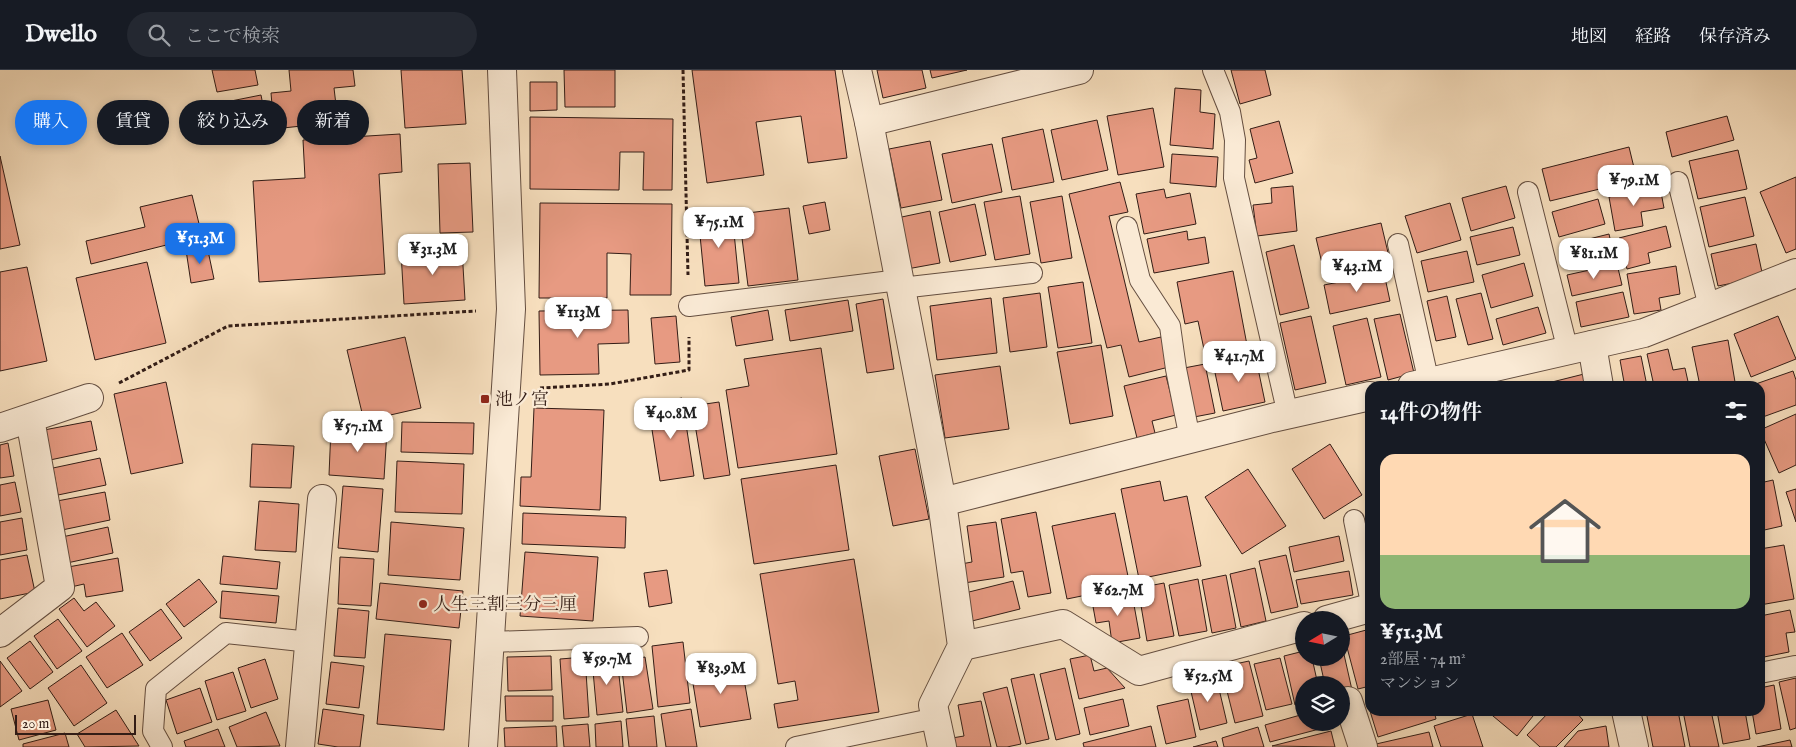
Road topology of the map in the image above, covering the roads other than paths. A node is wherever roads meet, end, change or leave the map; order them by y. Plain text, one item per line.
1 (502, 70) edge
2 (857, 70) edge
3 (1213, 70) edge
4 (1070, 71) edge
5 (869, 122) junction
6 (1678, 182) dead end
7 (1528, 192) dead end
8 (1127, 227) dead end
9 (1398, 244) dead end
10 (1032, 273) dead end
11 (1796, 273) edge
12 (900, 284) junction
13 (689, 306) road end
14 (1709, 307) junction
15 (1580, 348) junction
16 (1420, 381) edge
17 (1433, 381) edge
18 (1596, 381) edge
19 (1365, 397) edge
20 (89, 398) road end
21 (1288, 415) junction
22 (30, 419) junction
23 (0, 428) edge
24 (1190, 439) junction
25 (322, 499) dead end
26 (942, 502) junction
27 (1354, 520) dead end
28 (1365, 574) edge
29 (1365, 609) edge
30 (1350, 614) edge
31 (1295, 628) edge
32 (0, 632) edge
33 (638, 637) dead end
34 (310, 642) junction
35 (490, 642) junction
36 (962, 646) junction
37 (1795, 666) edge
38 (1765, 672) edge
39 (1350, 707) edge
40 (1627, 716) edge
41 (936, 718) junction
42 (162, 747) edge
43 (300, 747) edge
44 (483, 747) edge
45 (796, 747) edge
46 (942, 747) edge
47 (1363, 747) edge
48 (1634, 747) edge

1 - 35 street
2 - 5 street
3 - 21 lane
4 - 5 street
5 - 12 street
6 - 14 lane
7 - 15 lane
8 - 24 lane
9 - 16 lane
10 - 12 lane
11 - 14 street
12 - 13 lane
12 - 26 street
14 - 15 street
15 - 17 street
15 - 18 street
19 - 21 street
20 - 22 street
21 - 24 street
22 - 23 street
22 - 32 street
24 - 26 street
25 - 34 street
26 - 36 street
27 - 28 lane
29 - 30 street
31 - 36 street
33 - 35 lane
34 - 42 lane
34 - 43 street
35 - 44 street
36 - 41 street
37 - 38 lane
39 - 47 street
40 - 48 street
41 - 45 lane
41 - 46 street

